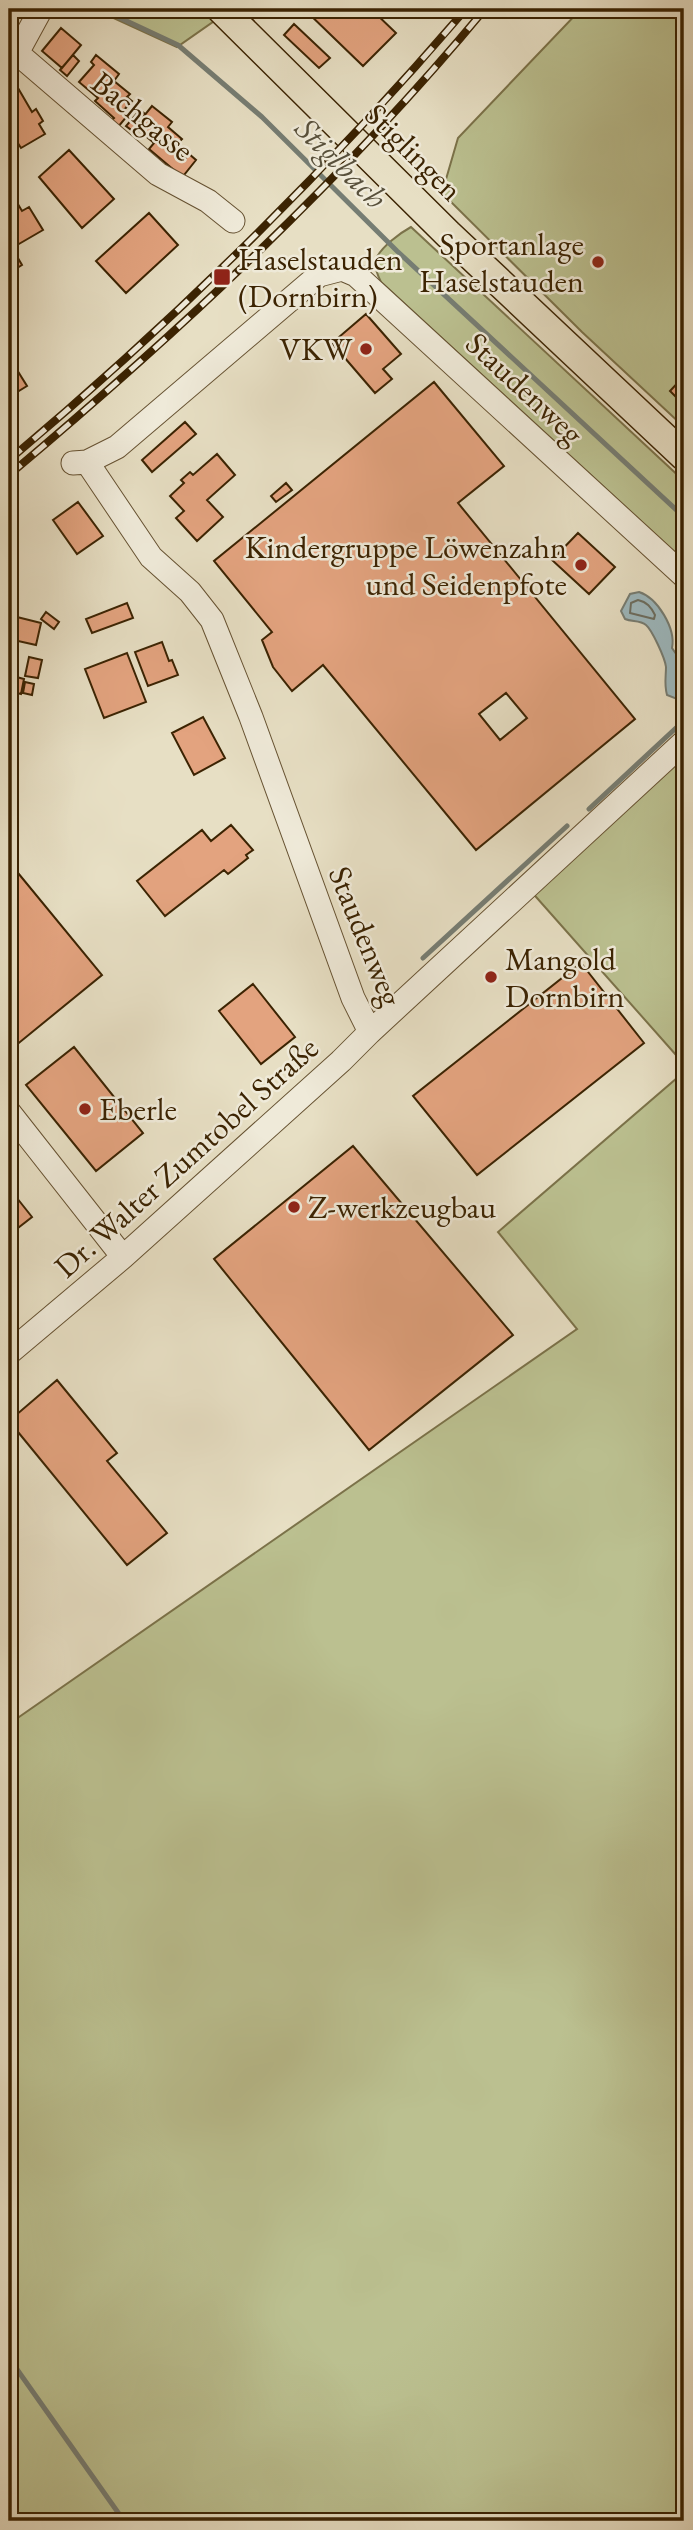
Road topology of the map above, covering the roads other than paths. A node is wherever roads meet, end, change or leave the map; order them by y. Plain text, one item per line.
1 (41, 9) edge
2 (221, 9) edge
3 (13, 58) edge
4 (233, 221) dead end
5 (684, 456) edge
6 (684, 576) edge
7 (684, 743) edge
8 (370, 1032) junction
9 (9, 1112) edge
10 (123, 1258) junction
11 (9, 1353) edge

1 - 3 street, Bachgasse
2 - 5 main road, Stiglingen
3 - 4 street, Bachgasse
6 - 8 street, Staudenweg
7 - 8 street, Dr. Walter Zumtobel Straße
8 - 10 street, Dr. Walter Zumtobel Straße
9 - 10 street
10 - 11 street, Dr. Walter Zumtobel Straße

